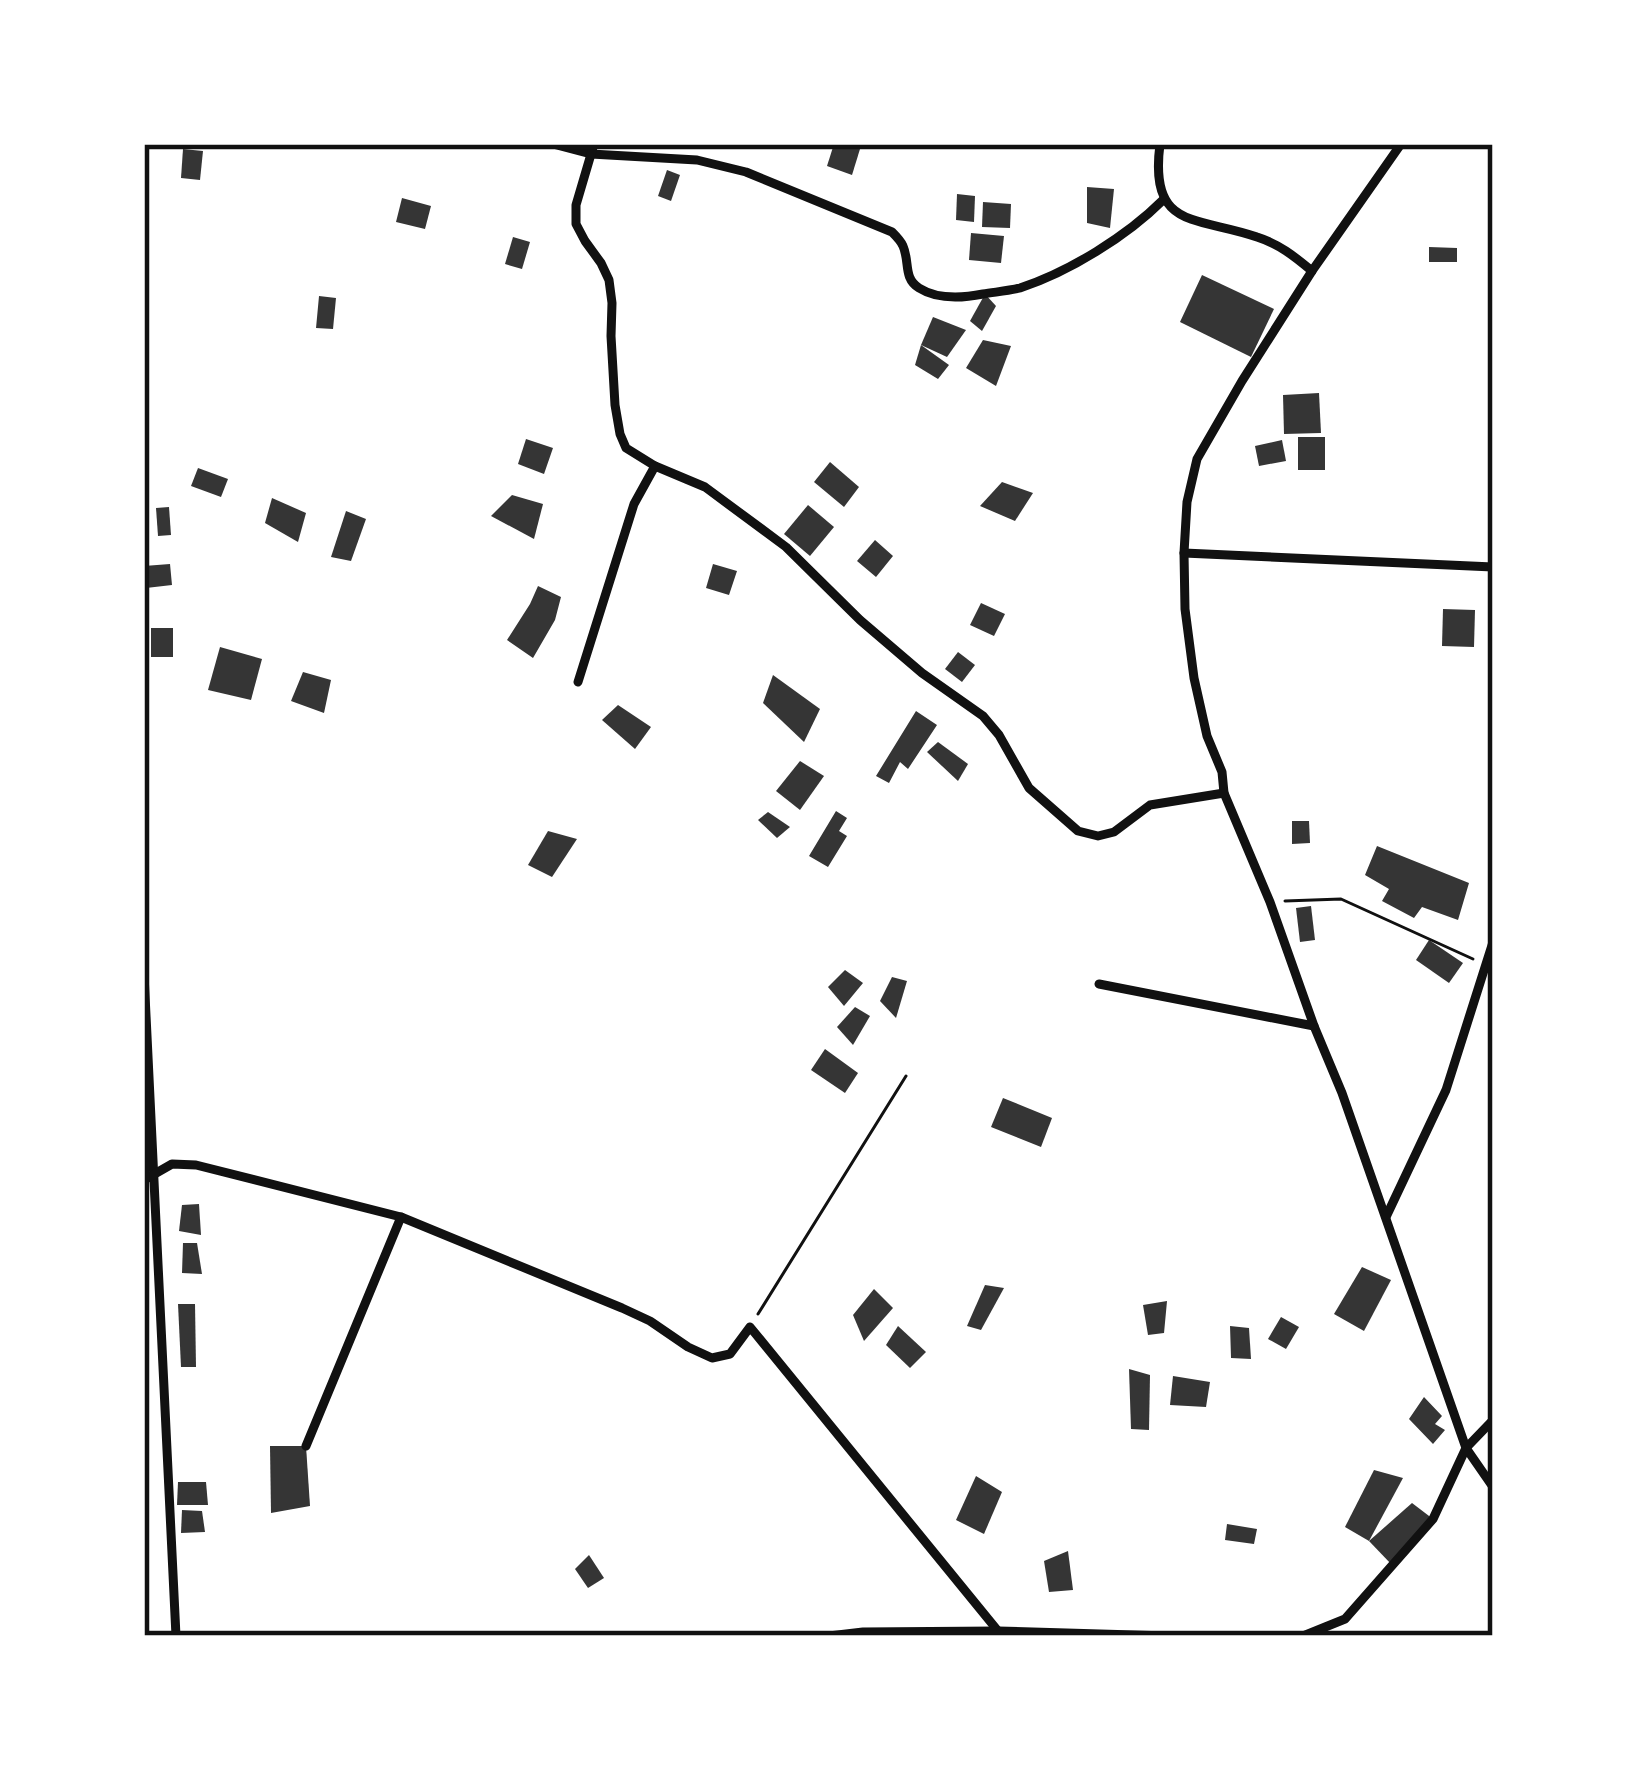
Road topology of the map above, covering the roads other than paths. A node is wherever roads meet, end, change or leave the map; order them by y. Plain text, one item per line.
1 (553, 144) edge
2 (1160, 144) edge
3 (1401, 144) edge
4 (593, 149) edge
5 (1163, 200) junction
6 (1312, 271) junction
7 (655, 466) junction
8 (1184, 553) junction
9 (1493, 567) edge
10 (578, 682) dead end
11 (1224, 793) junction
12 (1493, 942) edge
13 (144, 974) edge
14 (1099, 984) dead end
15 (1314, 1026) junction
16 (148, 1178) edge
17 (1386, 1216) junction
18 (401, 1217) junction
19 (1493, 1420) edge
20 (306, 1446) dead end
21 (1466, 1448) junction
22 (1493, 1487) edge
23 (998, 1631) junction
24 (176, 1636) edge
25 (829, 1636) edge
26 (1168, 1636) edge
27 (1303, 1636) edge

1 - 4 street
2 - 5 street
3 - 6 street
4 - 5 street
4 - 7 street
5 - 6 street
6 - 8 street
7 - 10 street
7 - 11 street
8 - 9 street
8 - 11 street
11 - 15 street
12 - 17 street
13 - 16 street
14 - 15 street
15 - 17 street
16 - 18 street
16 - 24 street
17 - 21 street
18 - 20 street
18 - 23 street
19 - 21 street
21 - 22 street
21 - 27 street
23 - 25 street
23 - 26 street

